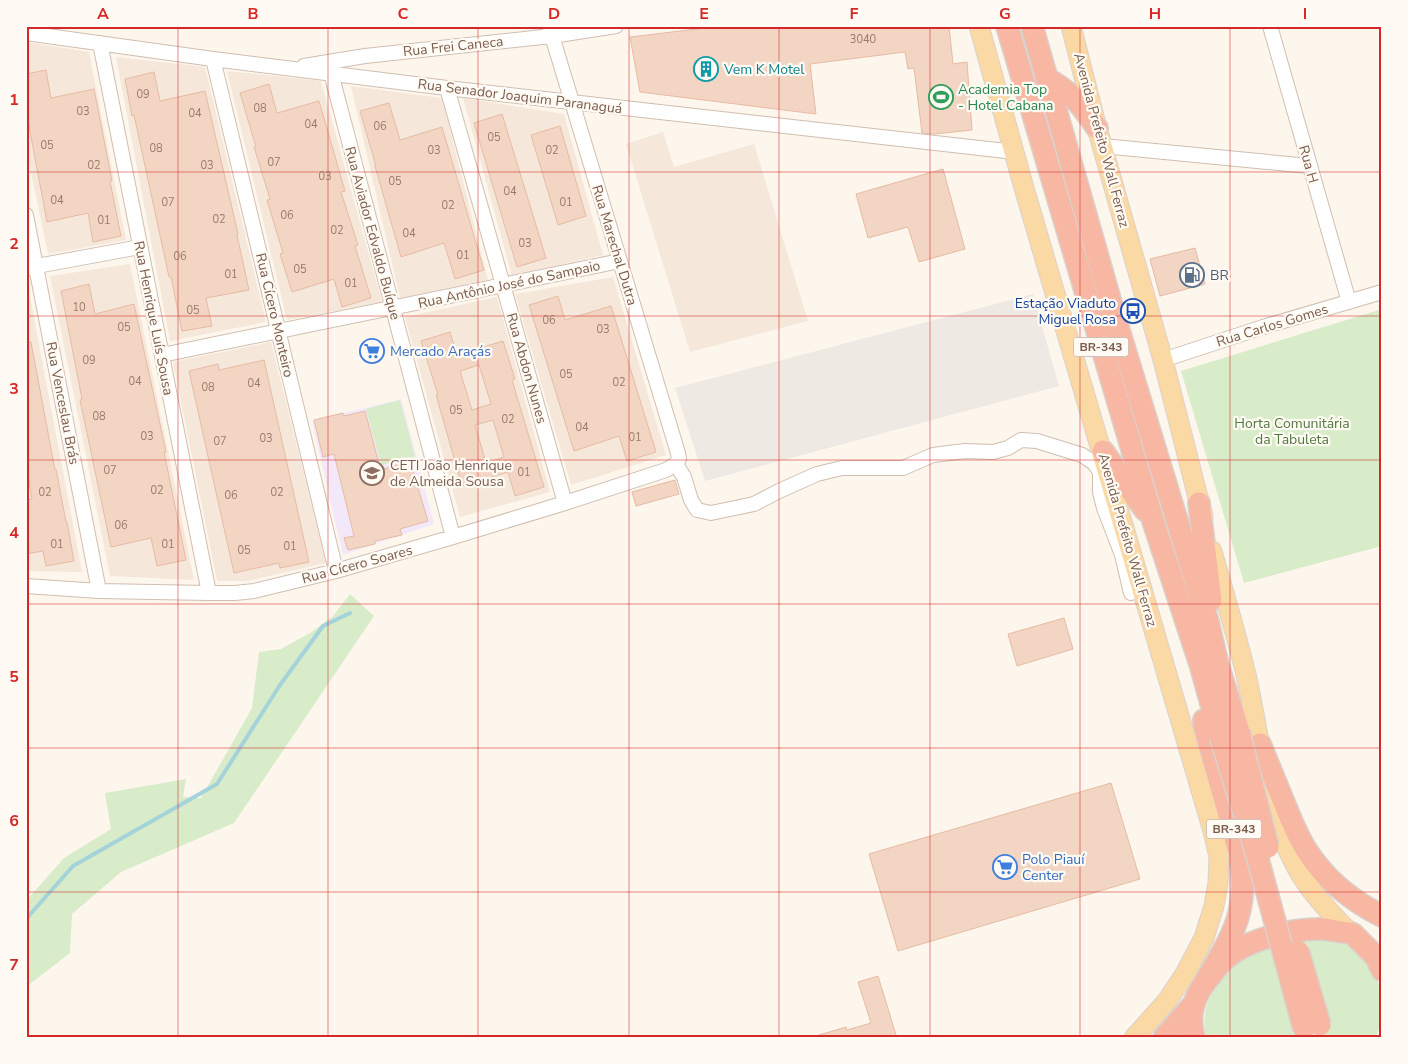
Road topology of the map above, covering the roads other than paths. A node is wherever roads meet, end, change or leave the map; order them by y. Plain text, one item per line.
1 (616, 26) edge
2 (979, 26) edge
3 (1006, 26) edge
4 (1032, 26) edge
5 (1070, 26) edge
6 (1270, 26) edge
7 (551, 31) edge
8 (26, 33) edge
9 (100, 43) junction
10 (213, 59) junction
11 (290, 69) junction
12 (331, 73) junction
13 (1046, 78) junction
14 (447, 88) junction
15 (572, 102) junction
16 (1100, 137) junction
17 (1015, 152) junction
18 (1309, 166) junction
19 (26, 215) edge
20 (140, 247) junction
21 (620, 261) junction
22 (31, 267) edge
23 (503, 285) junction
24 (1382, 292) edge
25 (1349, 302) junction
26 (392, 307) junction
27 (278, 331) junction
28 (162, 354) junction
29 (1163, 360) junction
30 (676, 464) junction
31 (1104, 465) junction
32 (565, 503) junction
33 (1199, 503) junction
34 (1154, 524) junction
35 (453, 537) junction
36 (336, 571) junction
37 (26, 586) edge
38 (99, 591) junction
39 (209, 593) junction
40 (1131, 593) dead end
41 (1209, 666) junction
42 (1260, 744) junction
43 (1382, 916) edge
44 (1352, 934) junction
45 (1382, 939) edge
46 (1382, 970) edge
47 (1203, 986) junction
48 (1192, 1006) junction
49 (1314, 1032) edge
50 (1134, 1038) edge
51 (1164, 1038) edge
52 (1194, 1038) edge

1 - 7 street, Rua Frei Caneca
2 - 17 main road, Avenida Prefeito Wall Ferraz
3 - 34 highway, Avenida Prefeito Wall Ferraz / BR-343
4 - 13 highway, Avenida Prefeito Wall Ferraz
5 - 16 main road, Avenida Prefeito Wall Ferraz
6 - 18 street, Rua H
7 - 11 street, Rua Frei Caneca
7 - 15 street, Rua Marechal Dutra
8 - 9 street, Rua Senador Joaquim Paranaguá
9 - 10 street, Rua Senador Joaquim Paranaguá
9 - 20 street, Rua Henrique Luís Sousa
10 - 11 street, Rua Senador Joaquim Paranaguá
10 - 27 street, Rua Cícero Monteiro
11 - 12 street, Rua Senador Joaquim Paranaguá
12 - 14 street, Rua Senador Joaquim Paranaguá
12 - 26 street, Rua Aviador Edvaldo Buíque
13 - 16 highway, BR-343
13 - 41 highway, Avenida Prefeito Wall Ferraz
14 - 15 street, Rua Senador Joaquim Paranaguá
14 - 23 street, Rua Abdon Nunes
15 - 17 street, Rua Senador Joaquim Paranaguá
15 - 21 street, Rua Marechal Dutra
16 - 18 street
16 - 29 main road, Avenida Prefeito Wall Ferraz / BR-343
17 - 31 main road, Avenida Prefeito Wall Ferraz
18 - 25 street, Rua H
19 - 22 street, Rua Venceslau Brás
20 - 22 street
20 - 28 street, Rua Henrique Luís Sousa
21 - 23 street, Rua Antônio José do Sampaio
21 - 30 street, Rua Marechal Dutra
22 - 38 street, Rua Venceslau Brás
23 - 26 street, Rua Antônio José do Sampaio
23 - 32 street, Rua Abdon Nunes
24 - 25 street, Rua Carlos Gomes
25 - 29 street, Rua Carlos Gomes
26 - 27 street, Rua Antônio José do Sampaio
26 - 35 street, Rua Aviador Edvaldo Buíque
27 - 28 street, Rua Antônio José do Sampaio
27 - 36 street, Rua Cícero Monteiro
28 - 39 street, Rua Henrique Luís Sousa
29 - 33 main road, Avenida Prefeito Wall Ferraz / BR-343
30 - 31 street
30 - 32 street, Rua Cícero Soares
31 - 34 highway
31 - 40 street
31 - 50 main road, Avenida Prefeito Wall Ferraz
32 - 35 street, Rua Cícero Soares
33 - 41 highway
33 - 42 main road, Avenida Prefeito Wall Ferraz / BR-343
34 - 41 highway, Avenida Prefeito Wall Ferraz / BR-343
35 - 36 street, Rua Cícero Soares
36 - 39 street, Rua Cícero Soares
37 - 38 street, Rua Cícero Soares
38 - 39 street, Rua Cícero Soares
41 - 47 highway, BR-343
41 - 49 highway, Avenida Prefeito Wall Ferraz, bridge
42 - 43 highway
42 - 44 main road, Avenida Prefeito Wall Ferraz / BR-343
44 - 45 highway
44 - 46 highway, BR-343
44 - 47 highway, BR-343
47 - 48 highway, BR-343
48 - 51 highway, BR-343
48 - 52 highway, BR-343

